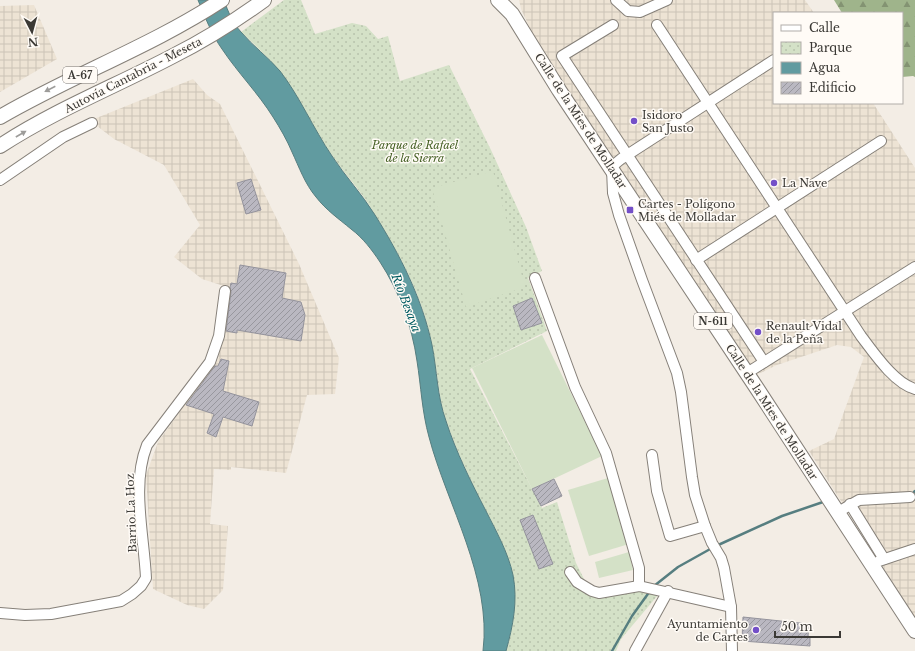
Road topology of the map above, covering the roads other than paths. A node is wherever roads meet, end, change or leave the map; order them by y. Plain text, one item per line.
1 (208, 0) edge
2 (222, 0) edge
3 (264, 0) edge
4 (277, 0) edge
5 (498, 0) edge
6 (510, 0) edge
7 (616, 0) edge
8 (667, 0) edge
9 (512, 14) junction
10 (612, 25) dead end
11 (657, 25) dead end
12 (159, 32) junction
13 (174, 59) junction
14 (773, 61) edge
15 (708, 102) junction
16 (0, 117) edge
17 (92, 123) dead end
18 (881, 141) dead end
19 (0, 146) edge
20 (627, 155) junction
21 (612, 170) junction
22 (0, 180) edge
23 (777, 207) junction
24 (696, 260) junction
25 (915, 267) edge
26 (536, 278) dead end
27 (225, 291) dead end
28 (846, 311) junction
29 (764, 362) junction
30 (747, 373) junction
31 (915, 389) edge
32 (652, 455) dead end
33 (910, 497) dead end
34 (850, 504) junction
35 (838, 512) junction
36 (705, 526) junction
37 (915, 548) edge
38 (879, 562) junction
39 (570, 572) dead end
40 (642, 586) junction
41 (668, 591) junction
42 (730, 607) junction
43 (0, 613) edge
44 (914, 631) edge
45 (635, 651) edge
46 (733, 651) edge

1 - 12 highway
2 - 12 highway, Autovía Cantabria - Meseta / A-67
3 - 13 highway, Autovía Cantabria - Meseta
4 - 13 highway
5 - 9 highway, Calle de la Mies de Molladar / N-611
6 - 9 highway, Calle de la Mies de Molladar / N-611
7 - 8 street
9 - 21 highway, Calle de la Mies de Molladar / N-611
10 - 20 street
11 - 15 street
12 -> 16 highway, Autovía Cantabria - Meseta / A-67
19 -> 13 highway
14 - 15 street
15 - 20 street
15 - 23 street
17 - 22 street
18 - 23 street
20 - 21 street
20 - 24 street
21 - 30 highway, Calle de la Mies de Molladar / N-611
21 - 36 street
23 - 24 street
23 - 28 street
24 - 29 street
25 - 28 street
26 - 40 street
27 - 43 street, Barrio La Hoz
28 - 29 street
28 - 31 street
29 - 30 street
30 - 35 highway, Calle de la Mies de Molladar / N-611
32 - 36 street
33 - 34 street
34 - 35 street
34 - 38 street
35 - 38 highway, Calle de la Mies de Molladar / N-611
36 - 42 street
37 - 38 street
38 - 44 highway, Calle de la Mies de Molladar / N-611
39 - 40 street
40 - 41 street
41 - 42 street
41 - 45 street
42 - 46 street

